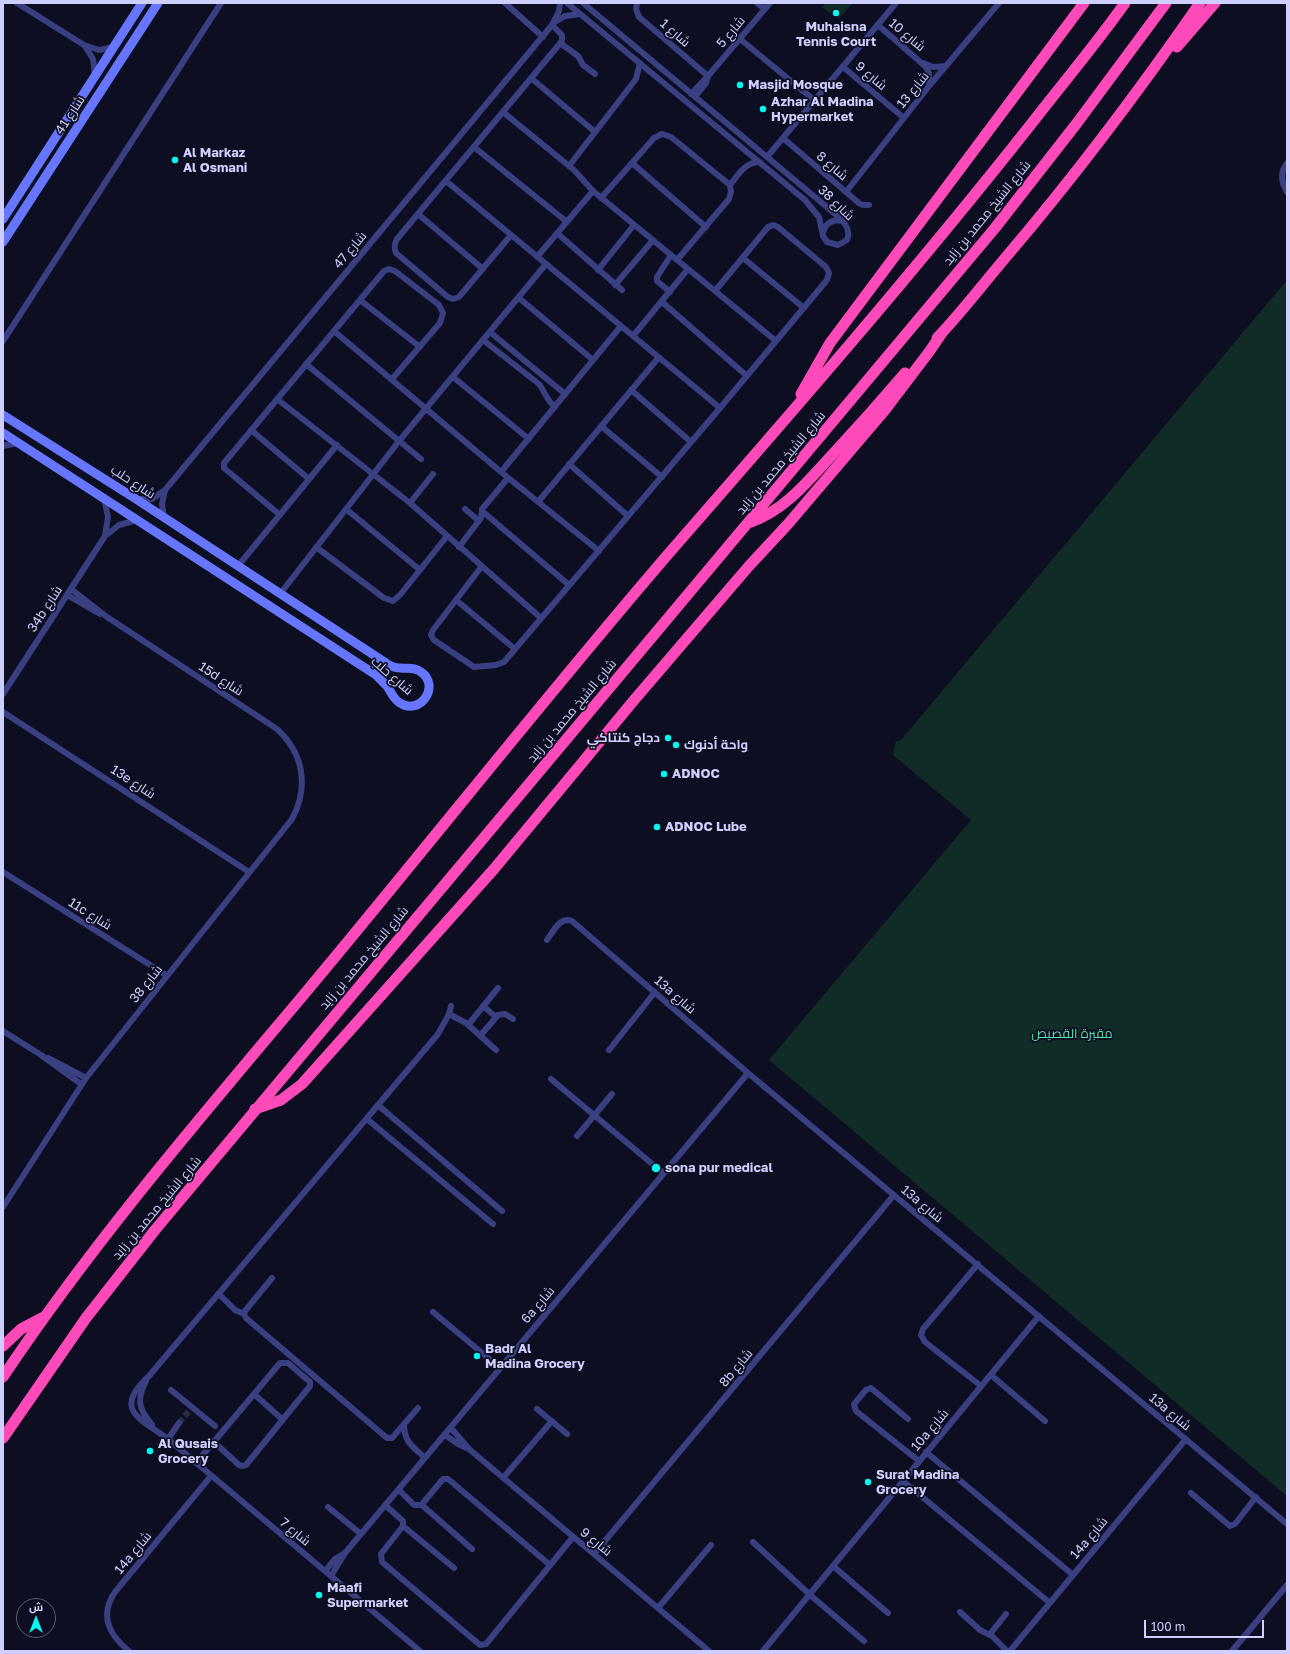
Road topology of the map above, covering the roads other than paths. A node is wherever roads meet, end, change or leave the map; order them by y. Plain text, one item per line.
1 (17, 3) edge
2 (142, 3) edge
3 (158, 3) edge
4 (221, 3) edge
5 (505, 3) edge
6 (560, 3) edge
7 (567, 3) edge
8 (583, 3) edge
9 (637, 3) edge
10 (757, 3) edge
11 (770, 3) edge
12 (896, 3) edge
13 (998, 3) edge
14 (1084, 3) edge
15 (1125, 3) edge
16 (1166, 3) edge
17 (1200, 3) edge
18 (1215, 3) edge
19 (765, 9) junction
20 (580, 14) junction
21 (552, 25) junction
22 (878, 25) junction
23 (543, 37) junction
24 (740, 39) junction
25 (560, 43) junction
26 (84, 45) junction
27 (114, 47) junction
28 (922, 62) junction
29 (640, 63) junction
30 (946, 66) junction
31 (843, 67) junction
32 (651, 73) junction
33 (595, 74) dead end
34 (95, 76) junction
35 (708, 76) junction
36 (531, 78) junction
37 (636, 79) junction
38 (1147, 80) junction
39 (929, 86) junction
40 (693, 95) junction
41 (814, 100) junction
42 (503, 112) junction
43 (904, 118) junction
44 (595, 132) junction
45 (783, 138) junction
46 (474, 147) junction
47 (748, 152) junction
48 (767, 157) junction
49 (760, 162) junction
50 (632, 163) junction
51 (1287, 163) edge
52 (569, 166) junction
53 (745, 167) junction
54 (446, 181) junction
55 (730, 185) junction
56 (593, 191) junction
57 (846, 192) junction
58 (1287, 192) edge
59 (601, 198) junction
60 (869, 205) dead end
61 (418, 214) junction
62 (3, 219) edge
63 (842, 221) junction
64 (567, 222) junction
65 (634, 225) junction
66 (706, 226) junction
67 (823, 232) junction
68 (557, 233) junction
69 (511, 235) junction
70 (653, 240) junction
71 (3, 242) edge
72 (671, 255) junction
73 (537, 257) junction
74 (743, 258) junction
75 (677, 260) junction
76 (546, 264) junction
77 (483, 269) junction
78 (688, 269) junction
79 (598, 270) junction
80 (615, 285) junction
81 (622, 290) dead end
82 (715, 291) junction
83 (670, 292) junction
84 (518, 298) junction
85 (360, 300) junction
86 (662, 302) junction
87 (804, 308) junction
88 (621, 326) junction
89 (334, 331) junction
90 (490, 332) junction
91 (942, 333) junction
92 (633, 336) junction
93 (483, 340) junction
94 (3, 341) edge
95 (776, 341) junction
96 (420, 347) junction
97 (659, 357) junction
98 (593, 360) junction
99 (306, 364) junction
100 (747, 376) junction
101 (453, 377) junction
102 (392, 380) junction
103 (631, 390) junction
104 (565, 394) junction
105 (277, 399) junction
106 (555, 407) junction
107 (720, 408) junction
108 (427, 409) junction
109 (792, 412) junction
110 (3, 415) edge
111 (601, 426) junction
112 (251, 430) junction
113 (3, 433) edge
114 (529, 439) junction
115 (399, 442) junction
116 (691, 442) junction
117 (18, 443) junction
118 (337, 445) junction
119 (3, 446) edge
120 (421, 459) dead end
121 (569, 464) junction
122 (502, 472) junction
123 (373, 474) junction
124 (433, 474) dead end
125 (662, 477) junction
126 (508, 478) junction
127 (309, 479) junction
128 (165, 490) junction
129 (103, 498) junction
130 (136, 499) junction
131 (410, 502) junction
132 (538, 502) junction
133 (346, 509) junction
134 (465, 509) dead end
135 (482, 511) junction
136 (280, 515) junction
137 (628, 516) junction
138 (164, 518) junction
139 (137, 520) junction
140 (480, 521) junction
141 (748, 523) junction
142 (105, 536) junction
143 (447, 536) junction
144 (316, 547) junction
145 (460, 547) junction
146 (599, 551) junction
147 (238, 566) junction
148 (482, 566) junction
149 (420, 570) junction
150 (569, 585) junction
151 (71, 589) junction
152 (280, 594) junction
153 (67, 595) junction
154 (456, 600) junction
155 (107, 617) junction
156 (541, 618) junction
157 (515, 649) junction
158 (3, 694) edge
159 (3, 712) edge
160 (302, 776) joint
161 (3, 872) edge
162 (249, 872) junction
163 (547, 940) dead end
164 (166, 975) junction
165 (498, 988) dead end
166 (655, 992) junction
167 (451, 1006) dead end
168 (483, 1006) junction
169 (449, 1014) junction
170 (496, 1017) junction
171 (513, 1019) dead end
172 (468, 1025) junction
173 (3, 1031) edge
174 (480, 1036) junction
175 (496, 1050) dead end
176 (610, 1050) dead end
177 (41, 1055) junction
178 (748, 1073) junction
179 (86, 1078) junction
180 (551, 1079) dead end
181 (81, 1084) junction
182 (612, 1094) dead end
183 (379, 1106) junction
184 (255, 1109) junction
185 (594, 1115) junction
186 (367, 1119) junction
187 (577, 1136) dead end
188 (663, 1173) junction
189 (894, 1195) junction
190 (3, 1207) edge
191 (502, 1211) dead end
192 (492, 1224) dead end
193 (978, 1264) junction
194 (272, 1278) dead end
195 (219, 1294) junction
196 (433, 1312) dead end
197 (244, 1314) junction
198 (1039, 1316) junction
199 (44, 1317) junction
200 (3, 1346) edge
201 (500, 1368) junction
202 (991, 1375) junction
203 (3, 1377) edge
204 (981, 1386) junction
205 (171, 1390) dead end
206 (254, 1394) junction
207 (418, 1408) dead end
208 (537, 1409) dead end
209 (908, 1419) dead end
210 (283, 1420) junction
211 (552, 1421) junction
212 (1045, 1421) dead end
213 (179, 1423) tunnel mouth
214 (404, 1424) junction
215 (215, 1426) dead end
216 (450, 1428) junction
217 (567, 1434) dead end
218 (445, 1435) junction
219 (3, 1438) edge
220 (168, 1439) junction
221 (1186, 1439) junction
222 (214, 1442) junction
223 (469, 1449) junction
224 (926, 1452) junction
225 (425, 1458) junction
226 (919, 1461) junction
227 (196, 1463) junction
228 (211, 1476) junction
229 (503, 1478) junction
230 (903, 1481) junction
231 (398, 1490) junction
232 (1190, 1494) dead end
233 (1256, 1498) junction
234 (422, 1504) junction
235 (385, 1505) junction
236 (328, 1507) dead end
237 (1287, 1524) edge
238 (404, 1526) junction
239 (361, 1534) junction
240 (573, 1537) junction
241 (753, 1542) dead end
242 (711, 1545) dead end
243 (472, 1549) dead end
244 (345, 1553) junction
245 (594, 1554) junction
246 (550, 1565) junction
247 (833, 1566) junction
248 (454, 1568) dead end
249 (325, 1571) junction
250 (1073, 1575) junction
251 (331, 1576) junction
252 (1287, 1585) edge
253 (809, 1594) junction
254 (1050, 1603) junction
255 (658, 1608) junction
256 (888, 1612) dead end
257 (960, 1612) dead end
258 (1006, 1614) dead end
259 (990, 1635) junction
260 (864, 1641) dead end
261 (129, 1651) edge
262 (420, 1651) edge
263 (710, 1651) edge
264 (763, 1651) edge
265 (1009, 1651) edge
266 (1232, 1651) edge

1 - 26 street
2 - 27 street, شارع 41
3 - 71 street, شارع 41
4 - 94 street
5 - 23 street
6 - 21 street, شارع 47
7 - 20 street, شارع 38
8 - 40 street, شارع 38
9 - 35 street, شارع 1
10 - 19 street
11 - 19 street, شارع 5
12 - 22 street
13 - 30 street, شارع 13
14 - 109 highway
15 - 109 highway, شارع الشيخ محمد بن زايد
16 - 141 highway, شارع الشيخ محمد بن زايد
17 - 38 highway
18 - 38 highway
19 - 24 street, شارع 5
20 - 21 street, شارع 47
20 - 29 street, شارع 38
21 - 23 street, شارع 47
21 - 25 street
22 - 28 street, شارع 10
22 - 31 street
23 - 128 street, شارع 47
24 - 35 street, شارع 5
24 - 41 street
25 - 33 street
25 - 36 street
26 - 27 street
26 - 34 street
27 - 34 street, شارع 41
28 - 30 street, شارع 10
28 - 39 street, شارع 10
29 - 32 street, شارع 38
29 - 37 street
30 - 39 street, شارع 13
31 - 41 street
31 - 43 street, شارع 9
32 - 37 street
32 - 47 street, شارع 38
34 - 62 street, شارع 41
35 - 40 street, شارع 5
36 - 42 street
36 - 44 street
37 - 44 street
38 - 91 highway
39 - 43 street, شارع 13
40 - 48 street, شارع 38
41 - 45 street
42 - 46 street
42 - 52 street
43 - 57 street, شارع 13
44 - 52 street
45 - 48 street
45 - 57 street, شارع 8
46 - 54 street
46 - 64 street
47 - 49 street, شارع 38
47 - 53 street
48 - 63 street, شارع 38
49 - 53 street
49 - 67 street, شارع 38
50 - 55 street
50 - 59 street
50 - 66 street
51 - 58 street
52 - 56 street
53 - 55 street
54 - 61 street
54 - 69 street
55 - 66 street
56 - 59 street
56 - 64 street
57 - 60 street, شارع 8
59 - 65 street
61 - 77 street
61 - 77 street
63 - 67 street
63 - 67 street, شارع 38
64 - 68 street
65 - 70 street
65 - 79 street
66 - 75 street
68 - 73 street
68 - 79 street
69 - 73 street
69 - 77 street
70 - 72 street
70 - 80 street
72 - 75 street
72 - 83 street
73 - 76 street
74 - 82 street
74 - 87 street
74 - 87 street
75 - 78 street
76 - 84 street
76 - 88 street
78 - 82 street
78 - 83 street
79 - 80 street
80 - 81 street
82 - 95 street
83 - 86 street
84 - 90 street
84 - 98 street
85 - 89 street
85 - 96 street
85 - 96 street
86 - 92 street
86 - 100 street
87 - 95 street
88 - 92 street
88 - 98 street
89 - 99 street
89 - 102 street
90 - 93 street
90 - 104 street
91 - 141 highway
91 - 184 highway
92 - 97 street
93 - 101 street
93 - 106 street
95 - 100 street
96 - 102 street
97 - 103 street
97 - 107 street
98 - 104 street
99 - 105 street
99 - 115 street
100 - 107 street
101 - 108 street
101 - 114 street
102 - 108 street
103 - 111 street
103 - 116 street
104 - 106 street
105 - 112 street
105 - 118 street
106 - 114 street
107 - 116 street
108 - 115 street
108 - 122 street
109 - 199 highway, شارع الشيخ محمد بن زايد
110 - 130 street, شارع حلب
111 - 121 street
111 - 125 street
112 - 127 street
112 - 136 street
113 - 117 street, شارع حلب
114 - 122 street
115 - 120 street
115 - 123 street
116 - 125 street
117 - 119 street
117 - 129 street, شارع حلب
118 - 123 street
118 - 127 street
121 - 132 street
121 - 137 street
122 - 126 street
123 - 131 street
123 - 133 street
124 - 131 street
125 - 137 street
126 - 132 street
126 - 135 street
127 - 136 street
128 - 130 street, شارع 47
128 - 138 street
129 - 139 street, شارع حلب
129 - 142 street, 34b شارع
130 - 138 street, شارع حلب
131 - 143 street
132 - 146 street
133 - 144 street
133 - 149 street
134 - 140 street
135 - 140 street
135 - 150 street
136 - 147 street
137 - 146 street
138 - 147 street, شارع حلب
139 - 142 street, 34b شارع
139 - 152 street, شارع حلب
140 - 145 street
141 - 184 highway, شارع الشيخ محمد بن زايد
142 - 151 street, 34b شارع
143 - 145 street
143 - 149 street
144 - 149 street
144 - 152 street
145 - 148 street
146 - 150 street
147 - 152 street, شارع حلب
148 - 154 street
148 - 156 street
150 - 156 street
151 - 153 street, 34b شارع
151 - 155 street, 15d شارع
153 - 155 street, 15d شارع
153 - 158 street, 34b شارع
154 - 157 street
154 - 157 street
155 - 160 street, 15d شارع
156 - 157 street
159 - 162 street, 13e شارع
160 - 162 street, شارع 38
161 - 164 street, 11c شارع
162 - 164 street, شارع 38
163 - 166 street, 13a شارع
164 - 179 street, شارع 38
165 - 168 street
166 - 176 street
166 - 178 street, 13a شارع
167 - 169 street, شارع 7
168 - 170 street
168 - 172 street
169 - 172 street
169 - 183 street, شارع 7
170 - 171 street
170 - 174 street
172 - 174 street
173 - 177 street
174 - 175 street
177 - 179 street
177 - 181 street
178 - 188 street, 6a شارع
178 - 189 street, 13a شارع
179 - 181 street, شارع 38
180 - 185 street
181 - 190 street, شارع 38
182 - 185 street
183 - 186 street, شارع 7
183 - 191 street
184 - 219 highway, شارع الشيخ محمد بن زايد
185 - 187 street
185 - 188 street
186 - 192 street
186 - 195 street, شارع 7
188 - 201 street, 6a شارع
189 - 193 street, 13a شارع
189 - 245 street, 8b شارع
193 - 198 street, 13a شارع
193 - 204 street
194 - 197 street
195 - 197 street
195 - 220 street, شارع 7
196 - 201 street
197 - 214 street
198 - 202 street, 10a شارع
198 - 221 street, 13a شارع
199 - 200 highway
199 - 203 highway, شارع الشيخ محمد بن زايد
201 - 216 street, 6a شارع
202 - 204 street, 10a شارع
202 - 212 street
204 - 224 street, 10a شارع
205 - 215 street
206 - 210 street
206 - 210 street
206 - 222 street
207 - 214 street
208 - 211 street
209 - 226 street
210 - 222 street
211 - 217 street
211 - 229 street
213 - 220 street
214 - 225 street
216 - 218 street, 6a شارع
216 - 223 street, شارع 9
218 - 223 street, شارع 9
218 - 225 street, 6a شارع
220 - 227 street, شارع 7
221 - 233 street, 13a شارع
221 - 250 street, 14a شارع
222 - 227 street
223 - 229 street, شارع 9
224 - 226 street, 10a شارع
224 - 250 street
225 - 231 street, 6a شارع
226 - 230 street, 10a شارع
227 - 228 street, شارع 7
228 - 249 street, شارع 7
228 - 261 street, 14a شارع
229 - 240 street, شارع 9
230 - 247 street, 10a شارع
230 - 254 street
231 - 234 street
231 - 235 street, 6a شارع
232 - 233 street
233 - 237 street, 13a شارع
234 - 243 street
234 - 246 street
235 - 238 street
235 - 239 street, 6a شارع
236 - 239 street
238 - 246 street
238 - 248 street
239 - 244 street, 6a شارع
240 - 245 street, شارع 9
240 - 246 street
241 - 253 street
242 - 255 street
244 - 249 street, 6a شارع
244 - 251 street, 6a شارع
245 - 255 street, شارع 9
247 - 253 street, 10a شارع
247 - 256 street
249 - 251 street, شارع 7
250 - 254 street, 14a شارع
251 - 262 street, شارع 7
252 - 266 street
253 - 260 street
253 - 264 street, 10a شارع
254 - 265 street, 14a شارع
255 - 263 street, شارع 9
257 - 259 street
258 - 259 street
259 - 265 street

